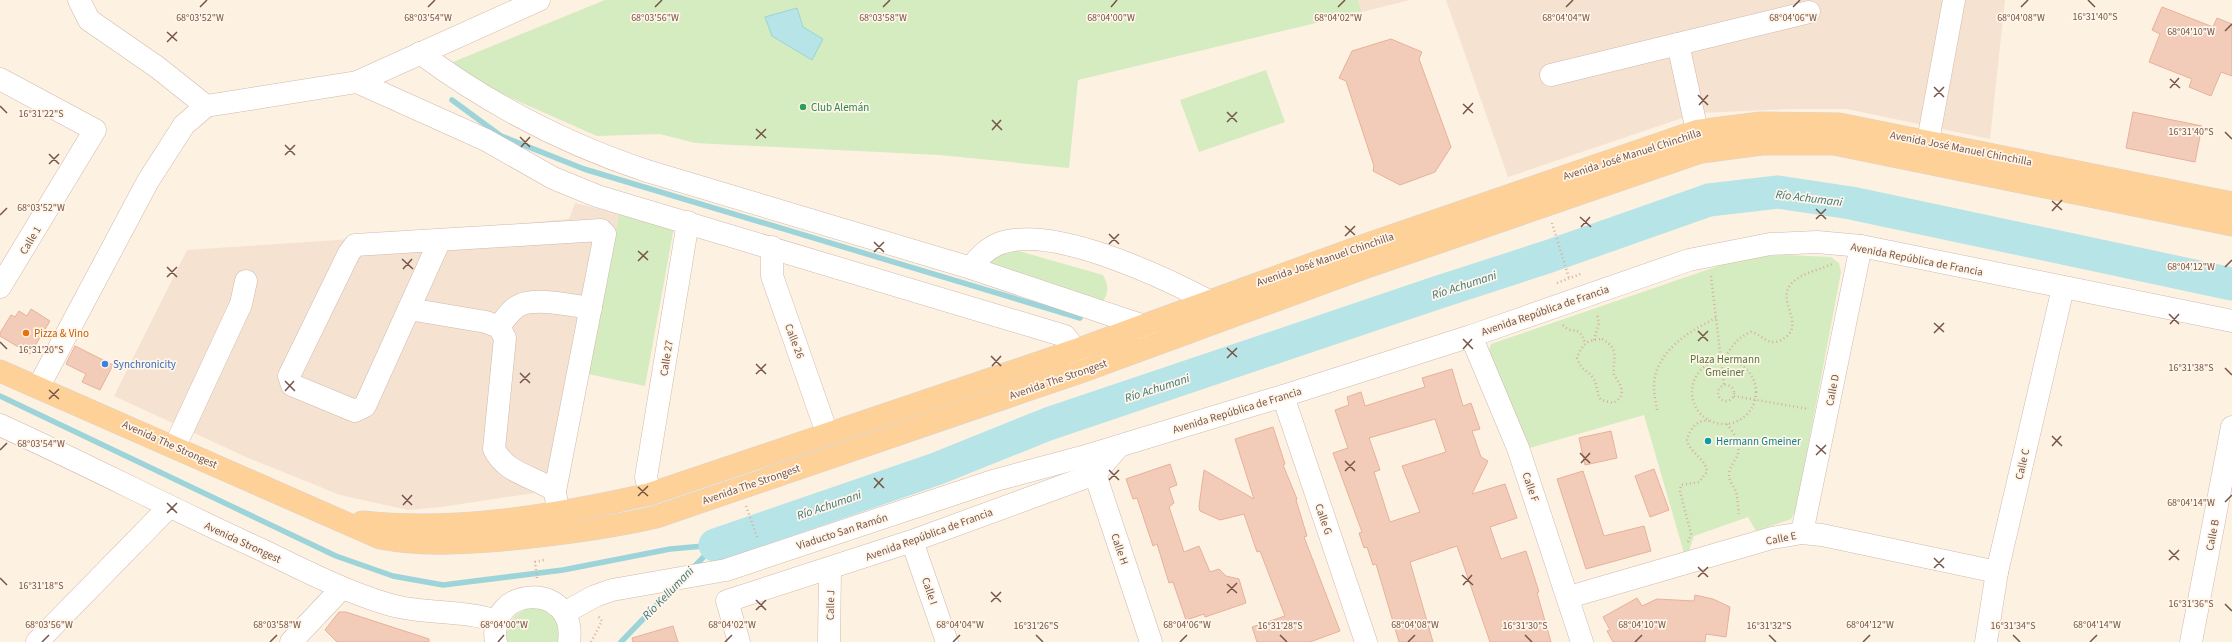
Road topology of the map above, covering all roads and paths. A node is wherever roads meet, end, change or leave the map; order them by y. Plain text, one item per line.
1 (79, 0) edge
2 (539, 0) edge
3 (1954, 0) edge
4 (1809, 12) dead end
5 (1678, 44) junction
6 (420, 53) junction
7 (1551, 75) dead end
8 (0, 79) edge
9 (356, 82) junction
10 (206, 106) junction
11 (1928, 141) junction
12 (1699, 142) junction
13 (1924, 163) junction
14 (2232, 203) edge
15 (1549, 217) dead end
16 (688, 222) junction
17 (2232, 225) edge
18 (440, 240) junction
19 (1861, 246) junction
20 (772, 247) junction
21 (1356, 248) junction
22 (1833, 264) dead end
23 (971, 268) junction
24 (1364, 268) junction
25 (1584, 273) dead end
26 (1710, 273) dead end
27 (1569, 278) junction
28 (246, 281) dead end
29 (1556, 283) dead end
30 (0, 287) edge
31 (2063, 288) junction
32 (1209, 301) junction
33 (591, 308) junction
34 (409, 309) junction
35 (1596, 311) dead end
36 (1716, 318) junction
37 (2232, 321) edge
38 (1561, 323) dead end
39 (1144, 326) junction
40 (499, 327) junction
41 (1471, 336) junction
42 (1594, 340) junction
43 (1585, 343) junction
44 (1152, 347) junction
45 (1076, 350) junction
46 (1722, 361) junction
47 (0, 370) edge
48 (1083, 371) junction
49 (1724, 385) junction
50 (39, 386) junction
51 (1283, 396) junction
52 (1734, 396) junction
53 (1755, 400) junction
54 (1657, 410) dead end
55 (1811, 410) dead end
56 (1712, 422) junction
57 (1727, 424) junction
58 (0, 425) edge
59 (2232, 427) edge
60 (827, 433) junction
61 (175, 446) junction
62 (834, 456) junction
63 (1092, 465) junction
64 (555, 491) junction
65 (650, 494) junction
66 (746, 504) dead end
67 (169, 508) junction
68 (558, 512) junction
69 (1739, 516) dead end
70 (656, 517) junction
71 (339, 519) junction
72 (1802, 533) junction
73 (562, 534) junction
74 (912, 541) junction
75 (1687, 545) dead end
76 (768, 549) junction
77 (544, 560) dead end
78 (830, 568) junction
79 (1997, 572) junction
80 (538, 585) dead end
81 (342, 588) junction
82 (1569, 598) junction
83 (564, 613) junction
84 (497, 632) edge
85 (37, 642) edge
86 (291, 642) edge
87 (569, 642) edge
88 (739, 642) edge
89 (829, 642) edge
90 (947, 642) edge
91 (1151, 642) edge
92 (1366, 642) edge
93 (1582, 642) edge
94 (1986, 642) edge
95 (2191, 642) edge

1 - 10 street
2 - 6 street
3 - 11 street
4 - 5 street
5 - 7 street
5 - 12 street
6 - 9 street
6 - 23 street
8 - 30 street, Calle 1
9 - 10 street
9 - 16 street
10 - 50 street
11 - 12 main road, Avenida José Manuel Chinchilla
11 - 13 main road
11 - 14 main road, Avenida José Manuel Chinchilla
12 - 13 main road, Avenida José Manuel Chinchilla
12 - 21 main road, Avenida José Manuel Chinchilla
12 - 24 main road, Avenida José Manuel Chinchilla
13 - 17 main road, Avenida José Manuel Chinchilla
15 - 27 path
16 - 20 street
16 - 65 street, Calle 27
18 - 33 street
18 - 34 street
18 - 34 street
19 - 31 street, Avenida República de Francia
19 - 41 street, Avenida República de Francia
19 - 72 street, Calle D
20 - 45 street
20 - 60 street, Calle 26
21 - 24 main road
21 - 32 main road, Avenida José Manuel Chinchilla
22 - 46 path
23 - 32 street
23 - 39 street
24 - 44 main road, Avenida José Manuel Chinchilla
25 - 27 path
26 - 36 path
27 - 29 path
28 - 61 street
31 - 37 street, Avenida República de Francia
31 - 79 street, Calle C
32 - 39 main road, Avenida José Manuel Chinchilla
33 - 40 street
33 - 64 street
34 - 40 street
35 - 42 path
36 - 46 path
36 - 54 path
38 - 43 path
39 - 44 street
39 - 45 main road, Avenida The Strongest
40 - 64 street
41 - 51 street, Avenida República de Francia
41 - 82 street, Calle F
42 - 43 path
42 - 43 path
44 - 48 main road, Avenida The Strongest
45 - 48 street
45 - 60 main road, Avenida The Strongest
46 - 49 path
46 - 53 path
46 - 56 path
47 - 50 main road, Avenida The Strongest
48 - 62 main road, Avenida The Strongest
49 - 52 path
49 - 52 path
50 - 61 main road, Avenida The Strongest
51 - 63 street, Avenida República de Francia
51 - 92 street, Calle G
52 - 53 path
53 - 55 path
53 - 57 path
56 - 57 path
56 - 75 path
57 - 69 path
58 - 67 street, Avenida Strongest
59 - 95 street, Calle B
60 - 62 main road
60 - 65 main road, Avenida The Strongest
61 - 71 main road, Avenida The Strongest
62 - 70 main road, Avenida The Strongest
63 - 74 street, Avenida República de Francia
63 - 76 street, Viaducto San Ramón
63 - 91 street, Calle H
64 - 68 street
65 - 68 main road, Avenida The Strongest
65 - 70 main road
66 - 76 path
67 - 81 street, Avenida Strongest
67 - 85 street
68 - 71 main road, Avenida The Strongest
68 - 73 main road
70 - 73 main road, Avenida The Strongest
71 - 73 main road, Avenida The Strongest
72 - 79 street, Calle E
72 - 82 street, Calle E
74 - 78 street, Avenida República de Francia
74 - 90 street, Calle I
76 - 83 street, Viaducto San Ramón
77 - 80 path
78 - 88 street, Avenida República de Francia
78 - 89 street, Calle J
79 - 94 street, Calle C
81 - 84 street, Avenida Strongest
81 - 86 street
82 - 93 street, Calle F
83 - 84 street
83 - 87 street

